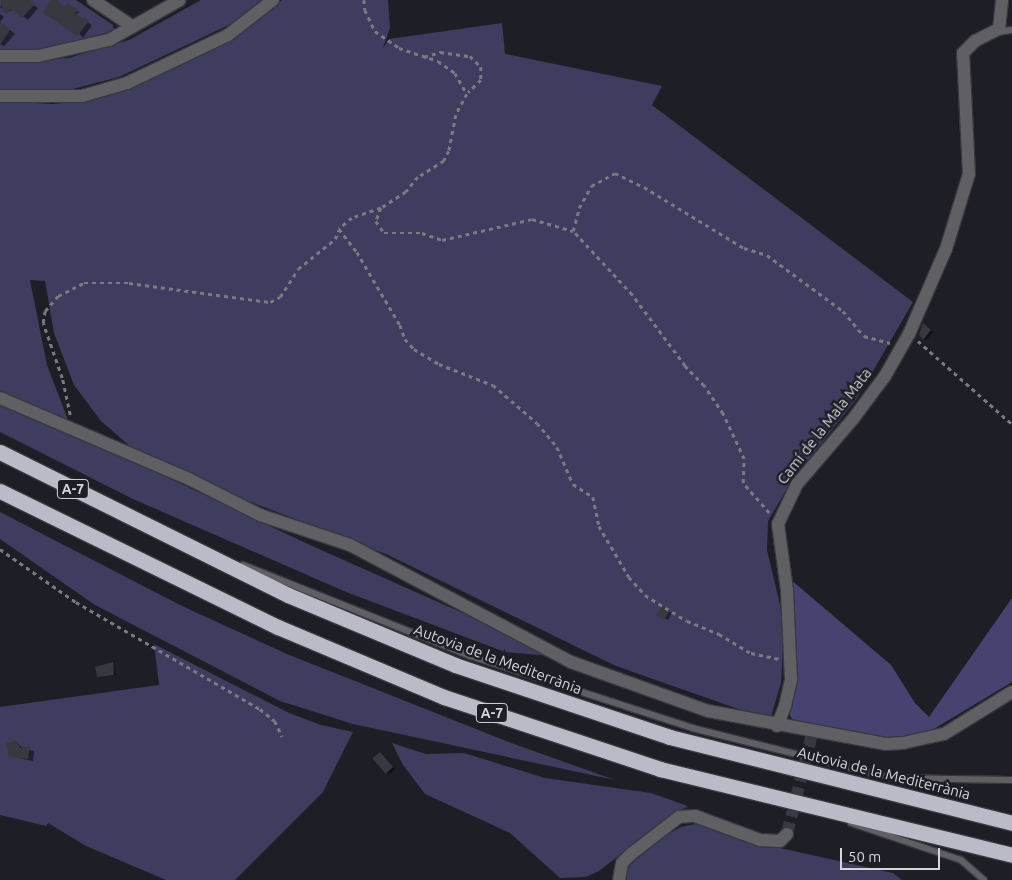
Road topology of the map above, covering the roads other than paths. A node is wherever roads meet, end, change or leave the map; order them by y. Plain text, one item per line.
1 (93, 0) edge
2 (180, 0) edge
3 (273, 0) edge
4 (1002, 0) edge
5 (133, 27) junction
6 (1012, 30) edge
7 (994, 32) junction
8 (0, 56) edge
9 (0, 96) edge
10 (0, 398) edge
11 (0, 452) edge
12 (0, 491) edge
13 (146, 526) junction
14 (1012, 692) edge
15 (777, 726) junction
16 (1010, 779) edge
17 (759, 794) junction
18 (1012, 823) edge
19 (787, 834) dead end
20 (1012, 855) edge
21 (620, 880) edge
22 (984, 880) edge

1 - 5 street
2 - 5 street
3 - 9 street
4 - 7 street
5 - 8 street
6 - 7 lane
7 - 15 street, Camí de la Mala Mata
10 - 15 street
11 - 13 highway, Autovia de la Mediterrània / A-7
12 - 17 highway, A-7
13 - 16 lane
13 - 18 highway, Autovia de la Mediterrània / A-7
14 - 15 street
17 - 20 highway, A-7
17 - 22 lane
19 - 21 street

